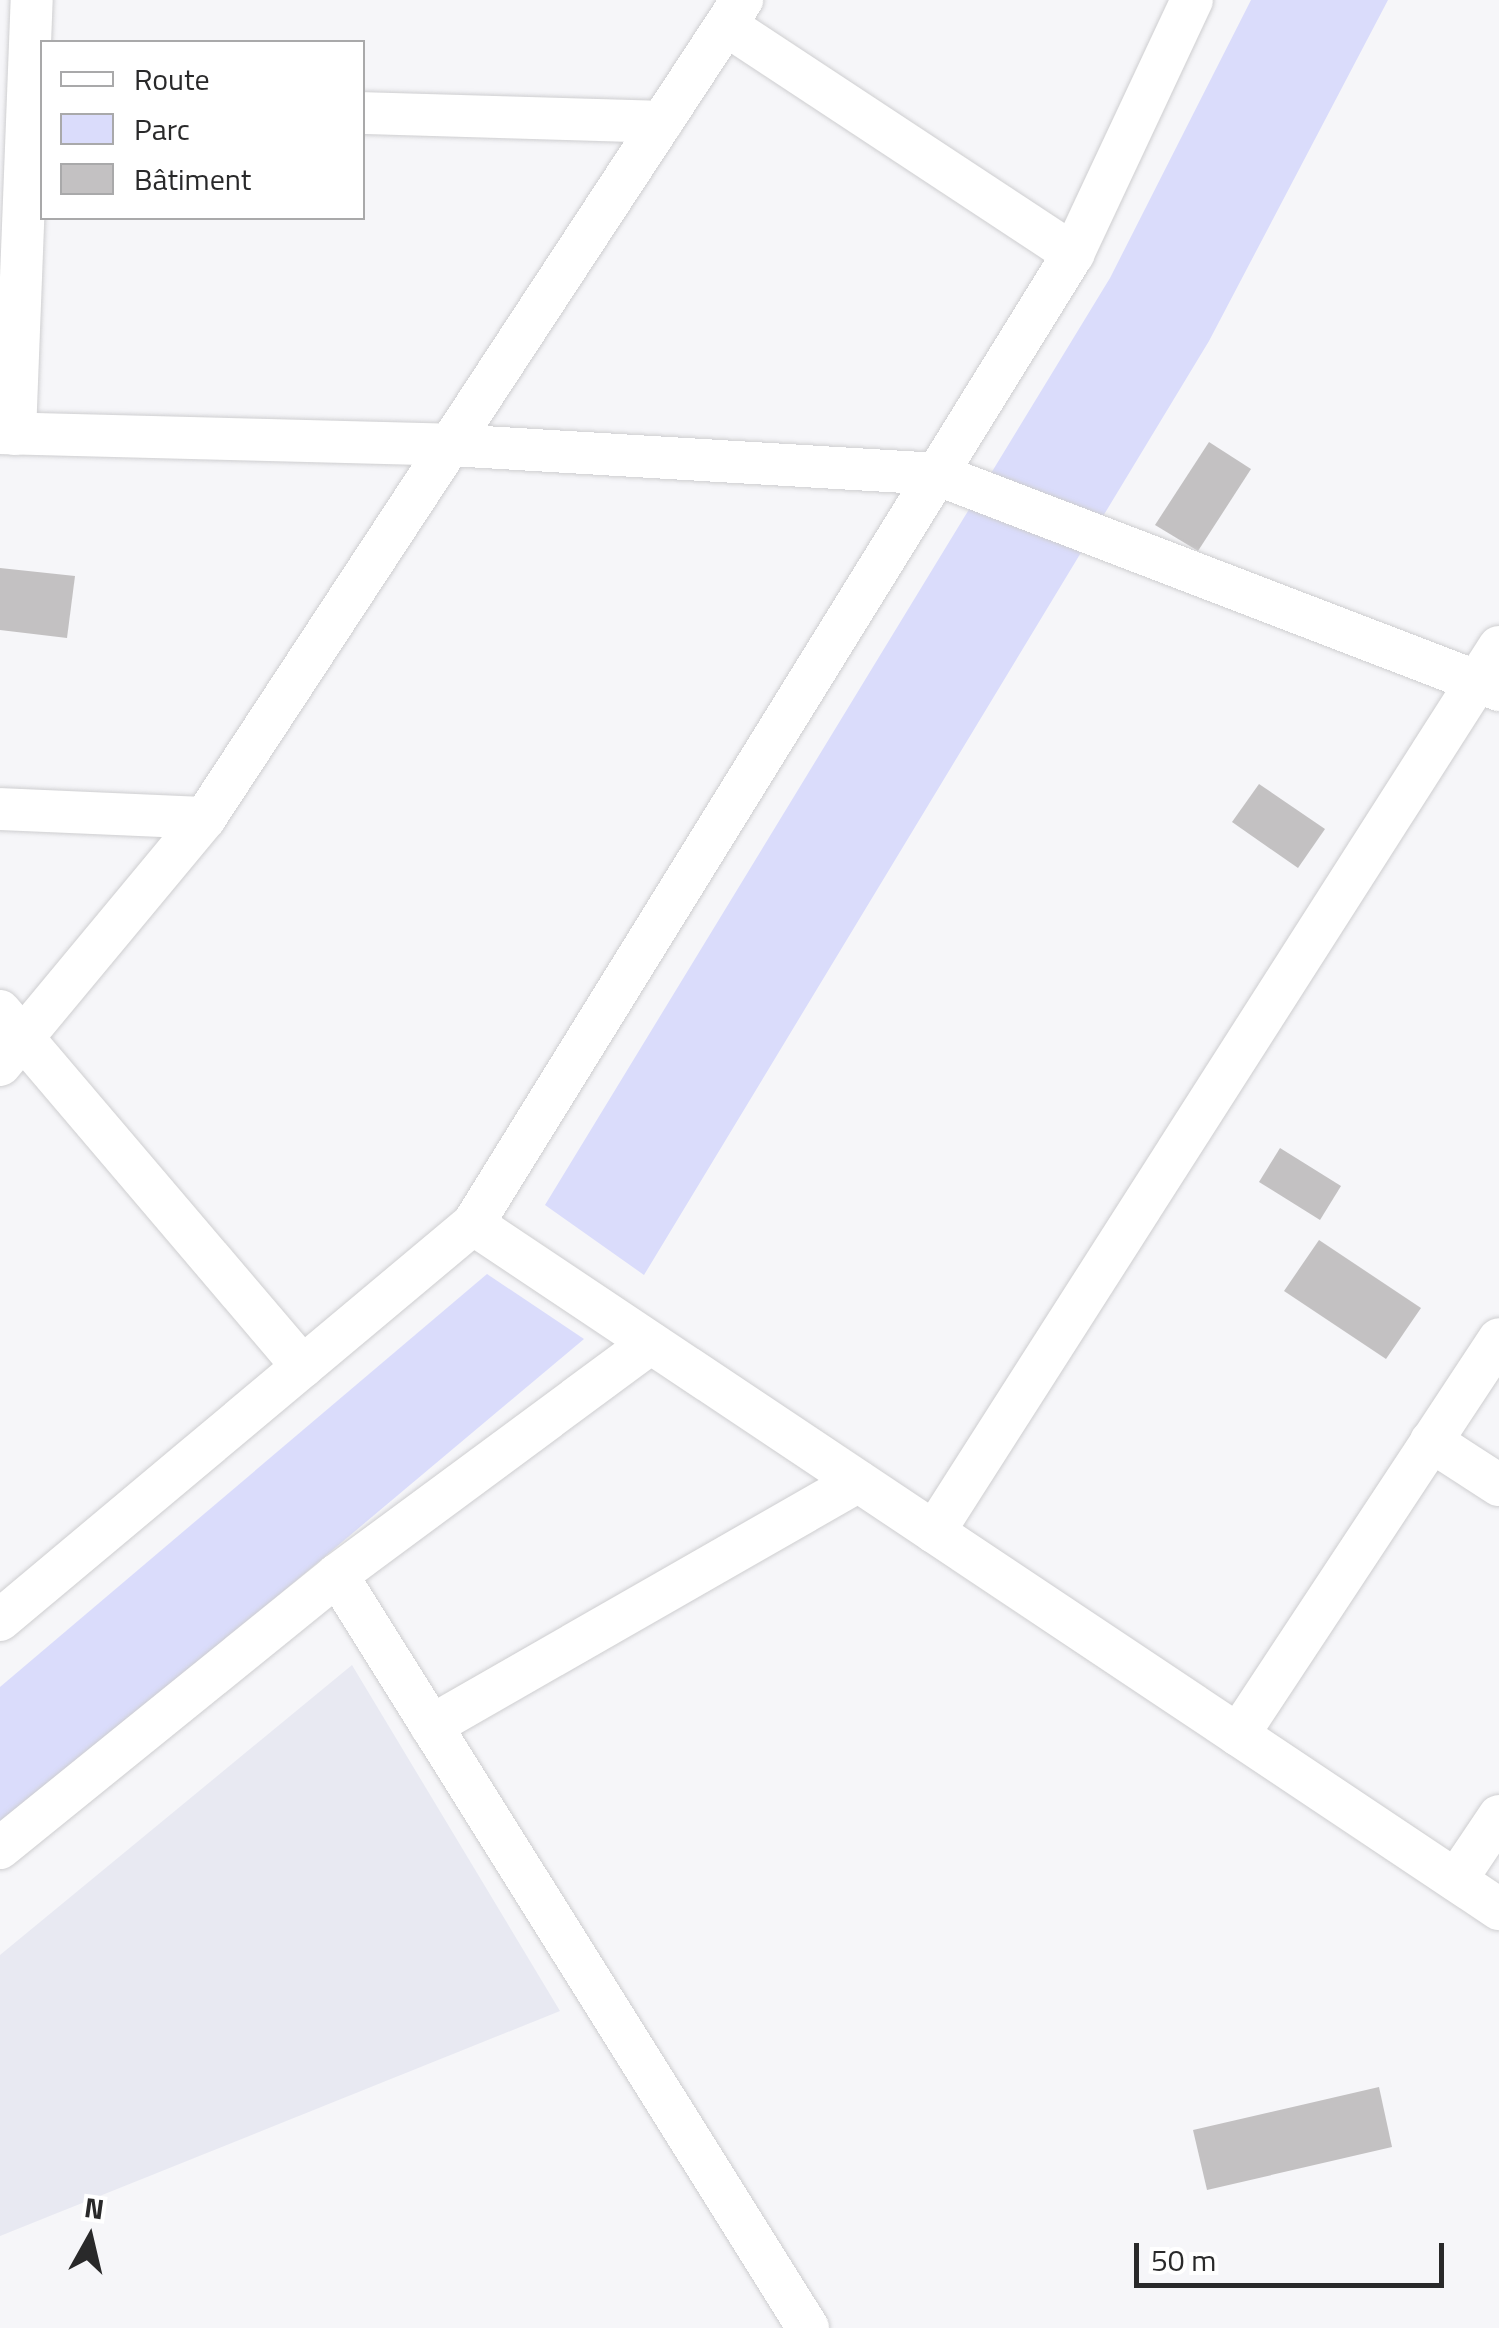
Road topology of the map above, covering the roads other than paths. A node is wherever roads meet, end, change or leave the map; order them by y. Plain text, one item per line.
1 (32, 0) edge
2 (1192, 0) edge
3 (734, 13) edge
4 (23, 103) edge
5 (365, 113) edge
6 (662, 122) junction
7 (1074, 254) junction
8 (8, 433) edge
9 (450, 446) junction
10 (936, 474) junction
11 (1499, 647) edge
12 (1488, 687) edge
13 (0, 810) edge
14 (205, 818) junction
15 (0, 1011) edge
16 (14, 1054) edge
17 (473, 1224) junction
18 (1499, 1339) edge
19 (650, 1343) junction
20 (303, 1367) junction
21 (1432, 1442) junction
22 (858, 1481) junction
23 (1499, 1485) edge
24 (934, 1532) junction
25 (337, 1574) junction
26 (0, 1620) edge
27 (431, 1726) junction
28 (1238, 1735) junction
29 (1499, 1816) edge
30 (0, 1848) edge
31 (1456, 1880) junction
32 (1499, 1909) edge
33 (808, 2328) edge

1 - 4 street
2 - 7 street
3 - 6 street
3 - 7 street
4 - 8 street
5 - 6 street
6 - 9 street
7 - 10 street
8 - 9 street
9 - 10 street
9 - 14 street
10 - 12 street
10 - 17 street
11 - 12 street
12 - 24 street
13 - 14 street
14 - 16 street
15 - 16 street
16 - 20 street
17 - 19 street
17 - 20 street
18 - 21 street
19 - 22 street
19 - 25 street
20 - 26 street
21 - 23 street
21 - 28 street
22 - 24 street
22 - 27 street
24 - 28 street
25 - 27 street
25 - 30 street
27 - 33 street
28 - 31 street
29 - 31 street
31 - 32 street

